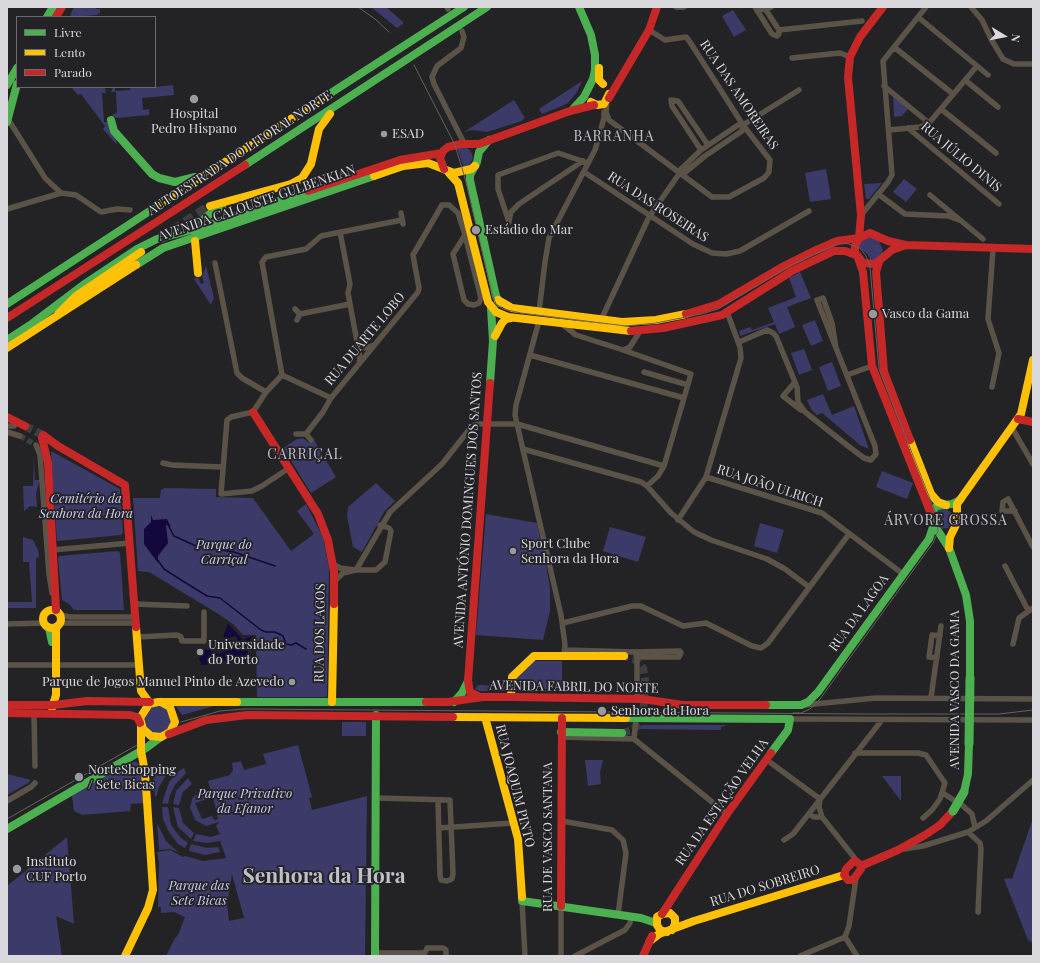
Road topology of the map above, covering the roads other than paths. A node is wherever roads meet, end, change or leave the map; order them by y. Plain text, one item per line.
1 (53, 7) edge
2 (62, 7) edge
3 (464, 7) edge
4 (487, 7) edge
5 (579, 7) edge
6 (584, 7) edge
7 (657, 7) edge
8 (676, 7) edge
9 (684, 7) edge
10 (764, 7) edge
11 (771, 7) edge
12 (883, 7) edge
13 (926, 7) edge
14 (971, 7) edge
15 (756, 9) edge
16 (48, 16) edge
17 (57, 16) edge
18 (918, 17) junction
19 (862, 21) dead end
20 (649, 30) junction
21 (779, 30) junction
22 (462, 31) dead end
23 (894, 47) junction
24 (850, 57) junction
25 (792, 58) dead end
26 (1033, 64) edge
27 (977, 66) junction
28 (16, 70) edge
29 (988, 75) dead end
30 (623, 76) junction
31 (965, 80) junction
32 (604, 84) junction
33 (7, 85) edge
34 (884, 86) junction
35 (16, 88) edge
36 (588, 89) junction
37 (799, 90) dead end
38 (953, 94) junction
39 (348, 99) junction
40 (608, 99) junction
41 (595, 105) junction
42 (998, 107) dead end
43 (941, 109) junction
44 (570, 111) junction
45 (7, 120) edge
46 (111, 120) dead end
47 (929, 123) junction
48 (744, 125) junction
49 (908, 128) junction
50 (889, 130) junction
51 (489, 140) junction
52 (467, 144) junction
53 (708, 145) junction
54 (701, 150) junction
55 (238, 153) junction
56 (442, 153) junction
57 (996, 154) dead end
58 (478, 156) junction
59 (586, 162) junction
60 (475, 166) junction
61 (447, 171) junction
62 (584, 172) junction
63 (679, 174) junction
64 (277, 188) junction
65 (61, 193) junction
66 (878, 194) junction
67 (930, 195) dead end
68 (999, 204) dead end
69 (210, 206) tunnel mouth
70 (7, 209) edge
71 (130, 210) dead end
72 (809, 211) dead end
73 (401, 213) dead end
74 (862, 215) junction
75 (649, 217) junction
76 (959, 220) junction
77 (202, 221) dead end
78 (340, 232) junction
79 (465, 235) junction
80 (877, 235) junction
81 (859, 238) junction
82 (983, 239) dead end
83 (195, 242) dead end
84 (906, 245) junction
85 (993, 249) junction
86 (1033, 249) edge
87 (141, 252) dead end
88 (857, 257) junction
89 (881, 260) junction
90 (215, 263) dead end
91 (198, 274) dead end
92 (498, 300) junction
93 (7, 304) edge
94 (350, 304) junction
95 (491, 308) junction
96 (295, 309) dead end
97 (727, 312) junction
98 (58, 314) junction
99 (300, 314) junction
100 (500, 314) junction
101 (539, 316) junction
102 (7, 318) edge
103 (512, 318) junction
104 (297, 320) dead end
105 (600, 320) junction
106 (641, 322) junction
107 (562, 324) junction
108 (640, 332) junction
109 (7, 340) edge
110 (493, 341) junction
111 (357, 342) junction
112 (739, 342) junction
113 (377, 343) junction
114 (7, 348) edge
115 (836, 348) junction
116 (624, 350) junction
117 (530, 355) junction
118 (1033, 360) edge
119 (359, 364) junction
120 (872, 366) junction
121 (644, 372) dead end
122 (282, 375) junction
123 (847, 375) junction
124 (795, 382) junction
125 (688, 385) junction
126 (992, 387) dead end
127 (266, 392) junction
128 (330, 398) junction
129 (684, 398) junction
130 (253, 412) junction
131 (805, 412) junction
132 (7, 417) edge
133 (1018, 419) junction
134 (1033, 422) edge
135 (486, 423) junction
136 (517, 424) junction
137 (15, 428) tunnel mouth
138 (1012, 428) junction
139 (296, 434) dead end
140 (306, 434) junction
141 (41, 440) junction
142 (311, 440) dead end
143 (53, 447) junction
144 (523, 449) junction
145 (163, 463) dead end
146 (1033, 464) edge
147 (664, 466) junction
148 (222, 467) junction
149 (289, 468) junction
150 (706, 477) junction
151 (647, 486) junction
152 (961, 499) junction
153 (946, 505) junction
154 (1015, 511) dead end
155 (931, 514) junction
156 (957, 515) junction
157 (678, 520) junction
158 (380, 525) junction
159 (955, 527) junction
160 (935, 529) junction
161 (849, 534) junction
162 (130, 544) junction
163 (1033, 547) edge
164 (949, 548) junction
165 (52, 550) junction
166 (333, 564) junction
167 (1005, 566) dead end
168 (356, 570) junction
169 (903, 574) junction
170 (334, 582) junction
171 (809, 587) junction
172 (135, 604) junction
173 (187, 606) dead end
174 (1030, 609) edge
175 (204, 612) dead end
176 (54, 618) junction
177 (135, 620) junction
178 (563, 623) junction
179 (7, 624) edge
180 (941, 626) dead end
181 (940, 636) junction
182 (137, 638) junction
183 (1014, 644) dead end
184 (565, 653) junction
185 (636, 654) junction
186 (624, 656) tunnel mouth
187 (937, 658) junction
188 (7, 665) edge
189 (54, 665) junction
190 (139, 665) junction
191 (468, 681) junction
192 (141, 691) junction
193 (511, 697) junction
194 (481, 698) junction
195 (931, 698) junction
196 (637, 699) junction
197 (1033, 699) edge
198 (132, 701) junction
199 (52, 702) junction
200 (99, 702) junction
201 (155, 702) junction
202 (332, 702) junction
203 (454, 702) junction
204 (7, 705) edge
205 (797, 706) junction
206 (7, 712) edge
207 (34, 714) junction
208 (99, 715) junction
209 (376, 715) junction
210 (485, 717) junction
211 (562, 718) junction
212 (636, 719) junction
213 (790, 719) junction
214 (867, 720) junction
215 (882, 720) junction
216 (1033, 720) edge
217 (141, 724) junction
218 (871, 732) junction
219 (622, 733) tunnel mouth
220 (561, 734) junction
221 (164, 736) junction
222 (634, 740) junction
223 (144, 749) junction
224 (855, 753) junction
225 (128, 758) junction
226 (771, 763) dead end
227 (35, 766) dead end
228 (144, 766) junction
229 (1033, 780) edge
230 (35, 783) dead end
231 (943, 793) junction
232 (376, 798) junction
233 (820, 799) junction
234 (438, 800) junction
235 (7, 801) edge
236 (954, 801) dead end
237 (962, 805) dead end
238 (727, 814) junction
239 (809, 814) junction
240 (822, 817) junction
241 (923, 818) dead end
242 (562, 821) junction
243 (512, 823) junction
244 (975, 827) junction
245 (438, 828) junction
246 (451, 828) junction
247 (7, 830) edge
248 (968, 832) junction
249 (784, 840) dead end
250 (920, 842) junction
251 (855, 861) junction
252 (849, 878) junction
253 (671, 899) junction
254 (522, 901) junction
255 (561, 906) junction
256 (978, 912) dead end
257 (618, 915) junction
258 (674, 916) junction
259 (631, 917) junction
260 (658, 919) junction
261 (694, 921) junction
262 (669, 931) junction
263 (845, 937) junction
264 (650, 941) junction
265 (424, 954) edge
266 (375, 955) edge
267 (125, 956) edge
268 (446, 956) edge
269 (525, 956) edge
270 (561, 956) edge
271 (575, 956) edge
272 (643, 956) edge
273 (800, 956) edge
274 (857, 956) edge

1 - 16 main road
2 - 17 main road
3 - 55 main road, AUTOESTRADA DO LITORAL NORTE
4 - 39 main road, AUTOESTRADA DO LITORAL NORTE
5 - 36 main road
6 - 32 main road
7 - 20 main road
8 - 9 street
10 - 11 street
10 - 15 street
10 - 21 street
12 - 24 main road
13 - 18 street
14 - 26 street
15 - 21 street
18 - 23 street
18 - 27 street
19 - 21 street
20 - 30 main road
20 - 48 street, RUA DAS AMOREIRAS
22 - 52 street
23 - 34 street
23 - 38 street
24 - 25 street
24 - 74 main road
27 - 29 street
27 - 31 street
28 - 33 main road
30 - 32 main road
30 - 40 main road
31 - 38 street
31 - 42 street
32 - 36 main road
32 - 40 main road
34 - 47 street
34 - 50 street
35 - 45 main road
36 - 41 main road
36 - 44 main road
37 - 48 street
38 - 43 street
39 - 64 main road
39 - 102 main road, AUTOESTRADA DO LITORAL NORTE
40 - 41 main road
40 - 63 street, RUA DAS AMOREIRAS
41 - 44 main road
41 - 59 street
43 - 47 street
43 - 57 street
44 - 51 main road
45 - 65 street
46 - 55 main road
47 - 49 street
48 - 53 street
48 - 63 street
48 - 63 street, RUA DAS AMOREIRAS
49 - 50 street
49 - 68 street, RUA JÚLIO DINIS
50 - 66 street
51 - 52 main road
51 - 58 main road
52 - 56 main road
52 - 58 main road
53 - 54 street
53 - 54 street
54 - 63 street
55 - 93 main road, AUTOESTRADA DO LITORAL NORTE
56 - 61 main road
56 - 109 main road, AVENIDA CALOUSTE GULBENKIAN
58 - 60 main road
59 - 59 street
59 - 62 street
60 - 61 main road
60 - 92 main road
61 - 95 main road
61 - 98 main road, AVENIDA CALOUSTE GULBENKIAN
62 - 75 street, RUA DAS ROSEIRAS
62 - 101 street
63 - 75 street
64 - 69 main road
64 - 77 main road
65 - 70 street
65 - 71 street
66 - 74 street
66 - 76 street
67 - 76 street
72 - 75 street, RUA DAS ROSEIRAS
73 - 78 street
74 - 80 main road
74 - 81 main road
75 - 105 street
76 - 82 street
78 - 94 street
78 - 122 street
79 - 79 street
79 - 113 street, RUA DUARTE LOBO
80 - 81 main road
80 - 84 main road
80 - 89 main road
81 - 88 main road
81 - 106 main road
83 - 91 main road
84 - 85 main road
84 - 89 main road
85 - 86 main road
85 - 126 street
87 - 98 main road
88 - 89 main road
88 - 97 main road
88 - 120 main road, AVENIDA VASCO DA GAMA
89 - 153 main road
90 - 127 street
92 - 100 main road
92 - 101 main road
94 - 99 street
94 - 111 street
95 - 100 main road
95 - 110 main road, AVENIDA ANTÓNIO DOMINGUES DOS SANTOS
96 - 99 street
97 - 108 main road
97 - 112 street
98 - 114 main road, AVENIDA CALOUSTE GULBENKIAN
99 - 104 street
100 - 103 main road
100 - 110 main road
101 - 103 main road
101 - 105 main road
101 - 107 main road
101 - 117 street
103 - 110 main road, AVENIDA ANTÓNIO DOMINGUES DOS SANTOS
105 - 106 main road
106 - 108 main road
107 - 108 main road
107 - 116 street
108 - 116 street
110 - 135 main road, AVENIDA ANTÓNIO DOMINGUES DOS SANTOS
111 - 113 street
111 - 119 street
112 - 124 street
112 - 150 street
113 - 119 street, RUA DUARTE LOBO
115 - 115 street
115 - 123 street
116 - 125 street
117 - 129 street
117 - 136 street
118 - 133 main road
119 - 128 street, RUA DUARTE LOBO
120 - 123 street
120 - 155 main road, AVENIDA VASCO DA GAMA
121 - 125 street
122 - 127 street
122 - 128 street
123 - 131 street
124 - 131 street
124 - 131 street
125 - 129 street
127 - 130 street
128 - 140 street, RUA DUARTE LOBO
129 - 147 street
130 - 148 street
130 - 149 main road, RUA DOS LAGOS
132 - 137 main road
133 - 134 main road
133 - 138 main road
135 - 136 street
135 - 158 street
135 - 191 main road, AVENIDA ANTÓNIO DOMINGUES DOS SANTOS
136 - 144 street
136 - 147 street
138 - 146 street
138 - 152 main road
139 - 140 street
140 - 142 street
141 - 143 main road
141 - 143 main road
141 - 176 street
143 - 162 main road
143 - 165 main road
144 - 151 street
144 - 178 street
145 - 148 street
147 - 151 street
148 - 149 street
149 - 166 main road, RUA DOS LAGOS
150 - 157 street
150 - 161 street, RUA JOÃO ULRICH
151 - 157 street
152 - 153 main road
152 - 156 main road
153 - 155 main road
153 - 156 main road
154 - 163 street
155 - 160 main road, AVENIDA VASCO DA GAMA
156 - 159 main road
157 - 171 street
158 - 168 street
158 - 168 street
159 - 160 main road
159 - 164 main road
160 - 164 main road, AVENIDA VASCO DA GAMA
160 - 169 main road, RUA DA LAGOA
161 - 169 street, RUA JOÃO ULRICH
161 - 171 street
162 - 165 street
162 - 172 main road
164 - 250 main road, AVENIDA VASCO DA GAMA, bridge
165 - 176 main road
166 - 168 street
166 - 170 main road, RUA DOS LAGOS
167 - 174 street
168 - 170 street
169 - 205 main road, RUA DA LAGOA
170 - 202 main road, RUA DOS LAGOS
171 - 178 street
172 - 173 street
172 - 177 main road
174 - 183 street
175 - 182 street
176 - 177 street
176 - 179 street
176 - 189 main road
177 - 182 main road
178 - 184 street
180 - 181 street
181 - 187 street
181 - 187 street
182 - 190 main road
184 - 185 street
184 - 186 main road
184 - 193 main road
185 - 185 street
185 - 196 street
187 - 195 street
188 - 189 street
189 - 190 street
189 - 199 main road
189 - 199 main road
190 - 192 main road
191 - 194 main road
191 - 203 main road
192 - 198 main road
192 - 201 main road
193 - 194 main road, AVENIDA FABRIL DO NORTE
193 - 196 main road, AVENIDA FABRIL DO NORTE
194 - 203 main road, AVENIDA FABRIL DO NORTE
195 - 197 street, AVENIDA FABRIL DO NORTE
195 - 205 street, AVENIDA FABRIL DO NORTE
196 - 205 main road, AVENIDA FABRIL DO NORTE
198 - 200 main road, AVENIDA FABRIL DO NORTE
198 - 201 main road, AVENIDA FABRIL DO NORTE
199 - 200 main road, AVENIDA FABRIL DO NORTE
199 - 204 main road
199 - 206 main road
200 - 208 main road
201 - 202 main road, AVENIDA FABRIL DO NORTE
201 - 217 main road
201 - 221 main road
202 - 203 main road, AVENIDA FABRIL DO NORTE
206 - 207 main road
207 - 208 main road
207 - 227 street
208 - 217 main road
209 - 210 main road
209 - 221 main road
209 - 232 main road
210 - 211 main road
210 - 243 main road, RUA JOAQUIM PINTO
211 - 212 main road
211 - 220 main road, RUA DE VASCO SANTANA
212 - 213 main road
212 - 222 street
213 - 214 street
213 - 238 main road, RUA DA ESTAÇÃO VELHA
214 - 215 street
214 - 218 street
215 - 216 street
215 - 218 street
217 - 221 main road
217 - 223 main road
218 - 224 street
219 - 220 main road
220 - 222 street
220 - 242 main road, RUA DE VASCO SANTANA
221 - 223 main road
222 - 238 street
223 - 225 main road
223 - 228 main road
224 - 231 street
224 - 233 street
225 - 228 main road
225 - 247 main road
226 - 233 street
228 - 267 main road
229 - 244 street
230 - 235 street
231 - 236 street
231 - 241 street
232 - 234 street
232 - 266 main road
233 - 239 street
233 - 240 street
234 - 245 street
234 - 246 street
237 - 244 street
238 - 253 main road, RUA DA ESTAÇÃO VELHA
239 - 240 street
239 - 249 street
240 - 251 street
242 - 255 main road, RUA DE VASCO SANTANA
242 - 257 street
243 - 246 street
243 - 254 main road, RUA JOAQUIM PINTO
244 - 248 street
245 - 246 street
245 - 246 street
248 - 250 street
248 - 256 street
250 - 251 main road, AVENIDA VASCO DA GAMA
251 - 252 main road
251 - 252 main road
252 - 261 main road, RUA DO SOBREIRO
252 - 263 street
253 - 258 main road
253 - 260 main road, RUA DA ESTAÇÃO VELHA
254 - 255 main road
254 - 269 street, RUA JOAQUIM PINTO
255 - 257 main road
255 - 270 street, RUA DE VASCO SANTANA
257 - 259 main road
258 - 260 main road
258 - 261 main road, RUA DO SOBREIRO
258 - 262 main road
259 - 260 main road
259 - 271 street
260 - 262 main road
260 - 264 main road, RUA DA ESTAÇÃO VELHA
261 - 262 main road, RUA DO SOBREIRO
262 - 264 main road
263 - 273 street
263 - 274 street
264 - 272 main road, RUA DA ESTAÇÃO VELHA
265 - 266 street
265 - 268 street

